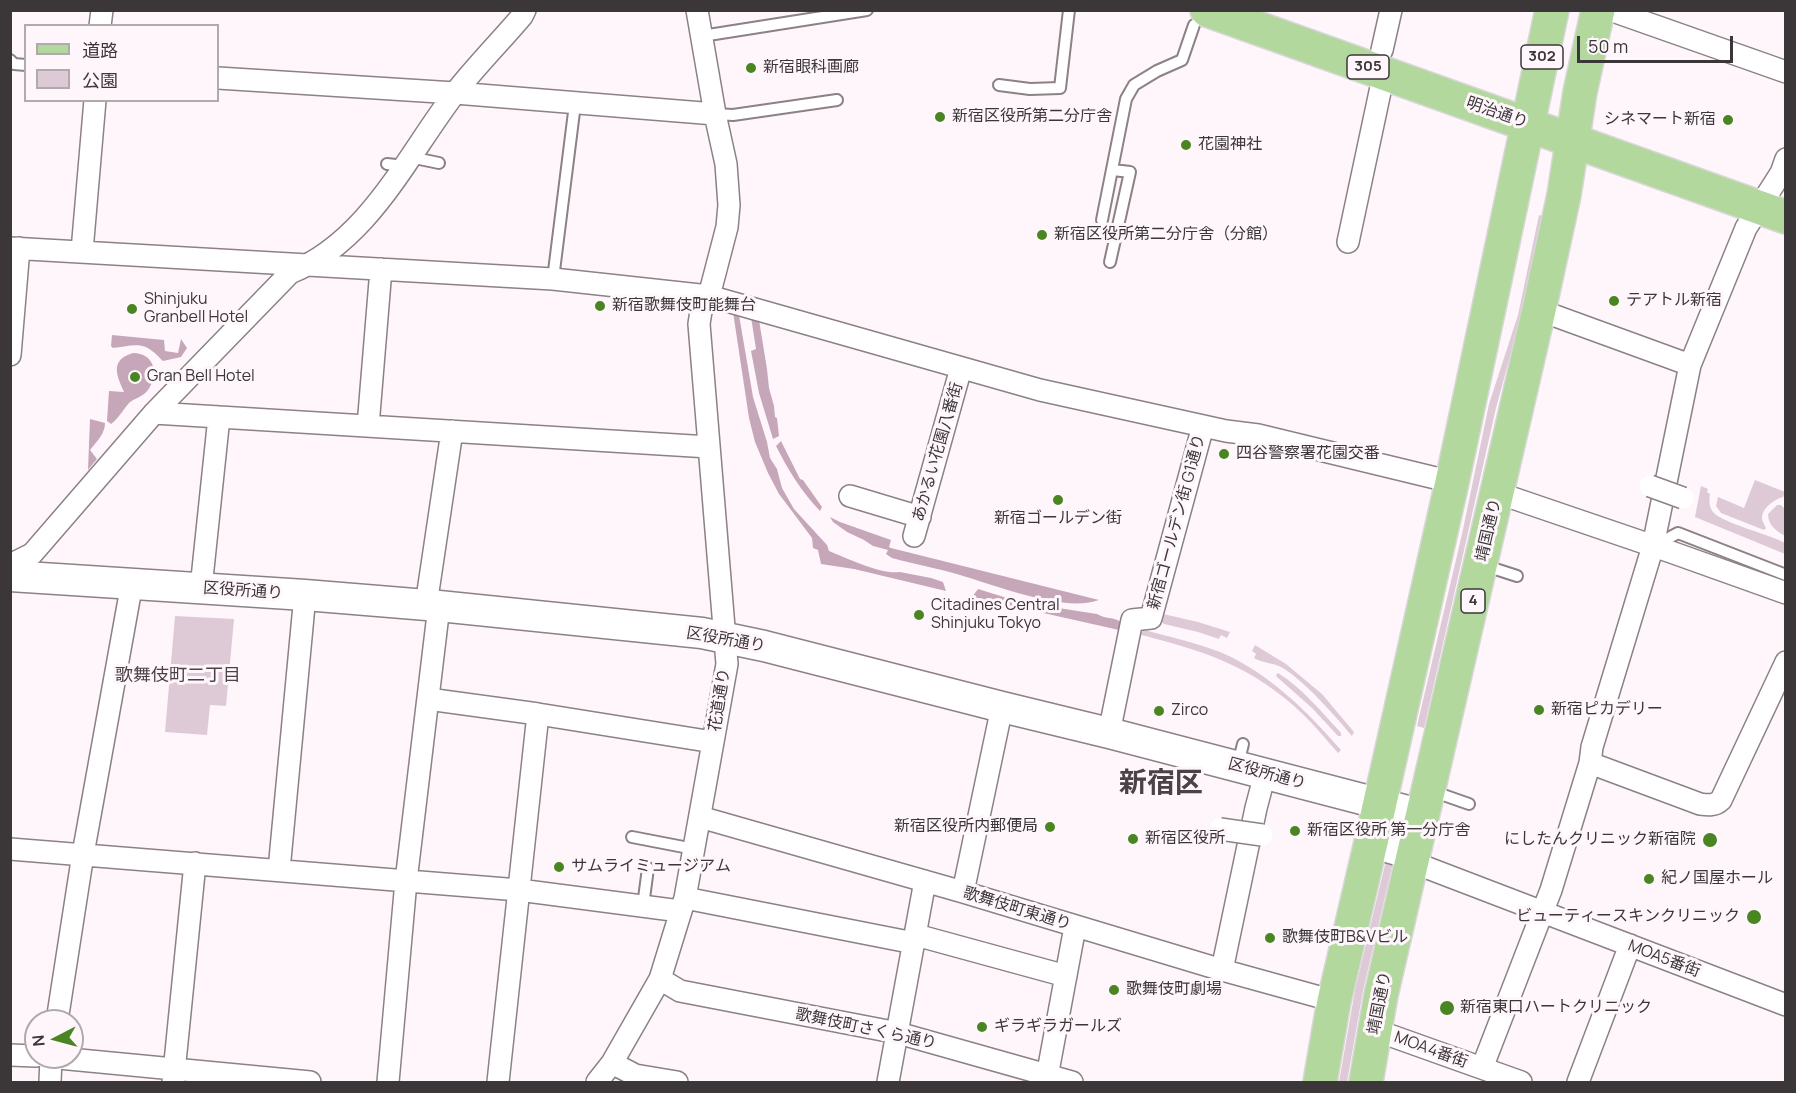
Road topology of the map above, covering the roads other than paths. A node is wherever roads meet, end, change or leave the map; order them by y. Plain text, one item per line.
1 (525, 10) edge
2 (697, 10) edge
3 (867, 10) edge
4 (1070, 10) edge
5 (1269, 10) edge
6 (1391, 10) edge
7 (1552, 10) edge
8 (1598, 10) edge
9 (1610, 10) edge
10 (1201, 18) edge
11 (702, 36) junction
12 (10, 60) edge
13 (1383, 62) junction
14 (24, 65) edge
15 (1785, 72) edge
16 (219, 78) edge
17 (999, 85) dead end
18 (455, 93) junction
19 (837, 100) dead end
20 (94, 102) edge
21 (575, 104) junction
22 (715, 114) junction
23 (1531, 114) junction
24 (1574, 129) junction
25 (1785, 159) edge
26 (400, 162) junction
27 (440, 163) dead end
28 (1113, 170) junction
29 (1775, 202) edge
30 (1102, 220) dead end
31 (1348, 242) dead end
32 (15, 248) edge
33 (82, 251) junction
34 (1110, 262) dead end
35 (310, 265) junction
36 (381, 269) junction
37 (553, 279) junction
38 (709, 296) junction
39 (1539, 310) junction
40 (10, 355) edge
41 (1690, 365) junction
42 (961, 368) junction
43 (154, 413) junction
44 (219, 417) junction
45 (368, 426) junction
46 (1203, 426) junction
47 (452, 431) junction
48 (709, 447) junction
49 (1452, 482) junction
50 (1650, 486) dead end
51 (1498, 493) junction
52 (850, 496) dead end
53 (1695, 504) dead end
54 (1653, 546) junction
55 (1481, 564) junction
56 (10, 565) edge
57 (1785, 575) edge
58 (10, 576) edge
59 (1517, 576) dead end
60 (132, 584) junction
61 (201, 588) junction
62 (1785, 593) edge
63 (305, 595) junction
64 (432, 606) junction
65 (725, 637) junction
66 (1785, 662) edge
67 (428, 699) junction
68 (1002, 707) junction
69 (1776, 709) edge
70 (538, 714) junction
71 (1109, 733) junction
72 (713, 742) junction
73 (1248, 761) junction
74 (1590, 763) junction
75 (1426, 802) junction
76 (1380, 804) junction
77 (1469, 804) dead end
78 (700, 817) junction
79 (1220, 829) dead end
80 (1262, 835) dead end
81 (632, 837) dead end
82 (10, 849) edge
83 (694, 849) junction
84 (82, 854) junction
85 (1400, 857) junction
86 (195, 863) junction
87 (648, 868) dead end
88 (279, 870) junction
89 (406, 881) junction
90 (926, 881) junction
91 (519, 890) junction
92 (963, 892) junction
93 (683, 904) junction
94 (643, 906) junction
95 (1543, 912) junction
96 (1075, 927) junction
97 (915, 939) junction
98 (1630, 945) junction
99 (1222, 970) junction
100 (1066, 976) junction
101 (660, 980) junction
102 (1334, 1001) junction
103 (1785, 1005) edge
104 (59, 1009) edge
105 (1375, 1030) junction
106 (898, 1033) junction
107 (84, 1062) edge
108 (612, 1063) junction
109 (1482, 1068) junction
110 (174, 1076) edge
111 (1047, 1079) edge
112 (310, 1083) edge
113 (388, 1083) edge
114 (498, 1083) edge
115 (597, 1083) edge
116 (676, 1083) edge
117 (888, 1083) edge
118 (1072, 1083) edge
119 (1320, 1083) edge
120 (1366, 1083) edge
121 (1521, 1083) edge
122 (1578, 1083) edge

1 - 18 street
2 - 11 street, 花道通り
3 - 11 lane
4 - 17 lane
5 - 13 main road, 明治通り / 305
6 - 13 street
7 - 23 main road, 302
8 - 24 main road, 靖国通り / 302
9 - 15 street
10 - 13 main road, 明治通り / 305
10 - 28 lane
11 - 22 street, 花道通り
12 - 14 lane
13 - 23 main road, 明治通り / 305
13 - 31 street
16 - 18 street
18 - 21 street
18 - 26 street
19 - 22 lane
20 - 33 street
21 - 22 street
21 - 37 lane
22 - 38 street, 花道通り
23 - 24 main road, 明治通り / 305
23 - 49 main road
24 - 29 main road, 明治通り / 305
24 - 39 main road, 靖国通り / 4
25 - 29 street
26 - 27 lane
26 - 35 street
28 - 30 lane
28 - 34 lane
29 - 41 street
32 - 33 street
32 - 40 street
33 - 35 street
35 - 36 street
35 - 43 street
36 - 37 street
36 - 45 street
37 - 38 street
38 - 42 street
38 - 48 street, 花道通り
39 - 41 street
39 - 51 main road, 靖国通り / 4
41 - 54 street
42 - 46 street
42 - 52 street, あかるい花園八番街
43 - 44 street
43 - 56 street
44 - 45 street
44 - 61 street
45 - 47 street
46 - 49 street
46 - 71 street, 新宿ゴールデン街 G1通り
47 - 48 street
47 - 64 street
48 - 65 street, 花道通り
49 - 76 main road
50 - 53 street, bridge
51 - 54 street
51 - 55 main road, 靖国通り / 4
54 - 57 lane
54 - 62 street
54 - 74 street
55 - 59 lane
55 - 75 main road, 靖国通り / 4
58 - 60 street, 区役所通り
60 - 61 street, 区役所通り
60 - 84 street
61 - 63 street, 区役所通り
63 - 64 street, 区役所通り
63 - 88 street
64 - 65 street, 区役所通り
64 - 67 street
65 - 68 street, 区役所通り
65 - 72 street, 花道通り
66 - 69 street
67 - 70 street
67 - 89 street
68 - 71 street, 区役所通り
68 - 92 street
69 - 74 street
70 - 72 street
70 - 91 street
71 - 73 street, 区役所通り
72 - 78 street, 花道通り
73 - 76 street, 区役所通り
73 - 99 street
74 - 95 street
75 - 76 street, 区役所通り
75 - 77 lane
75 - 85 main road, 靖国通り / 4
76 - 102 main road
78 - 83 street, 花道通り
78 - 90 street, 歌舞伎町東通り
79 - 80 street, bridge
81 - 83 lane
82 - 84 street
83 - 93 street, 花道通り
84 - 86 street
84 - 104 street
85 - 95 street, MOA5番街
85 - 105 main road, 靖国通り / 4
86 - 88 street
86 - 110 street
87 - 94 lane
88 - 89 street
89 - 91 street
89 - 113 street
90 - 92 street, 歌舞伎町東通り
90 - 97 street
91 - 94 street
91 - 114 street
92 - 96 street, 歌舞伎町東通り
93 - 94 street
93 - 97 street
93 - 101 street, 花道通り
95 - 98 street, MOA5番街
95 - 109 street
96 - 99 street, 歌舞伎町東通り
96 - 100 street
97 - 100 street
97 - 106 street
98 - 103 street, MOA5番街
98 - 122 street
99 - 102 street, 歌舞伎町東通り
100 - 111 street
101 - 106 street, 歌舞伎町さくら通り
101 - 108 street, 花道通り
102 - 119 main road
105 - 109 street, MOA4番街
105 - 120 main road, 靖国通り / 4
106 - 111 street, 歌舞伎町さくら通り
106 - 117 street
107 - 110 street
108 - 115 street, 花道通り
108 - 116 street
109 - 121 street, MOA4番街
110 - 112 street
111 - 118 street, 歌舞伎町さくら通り

